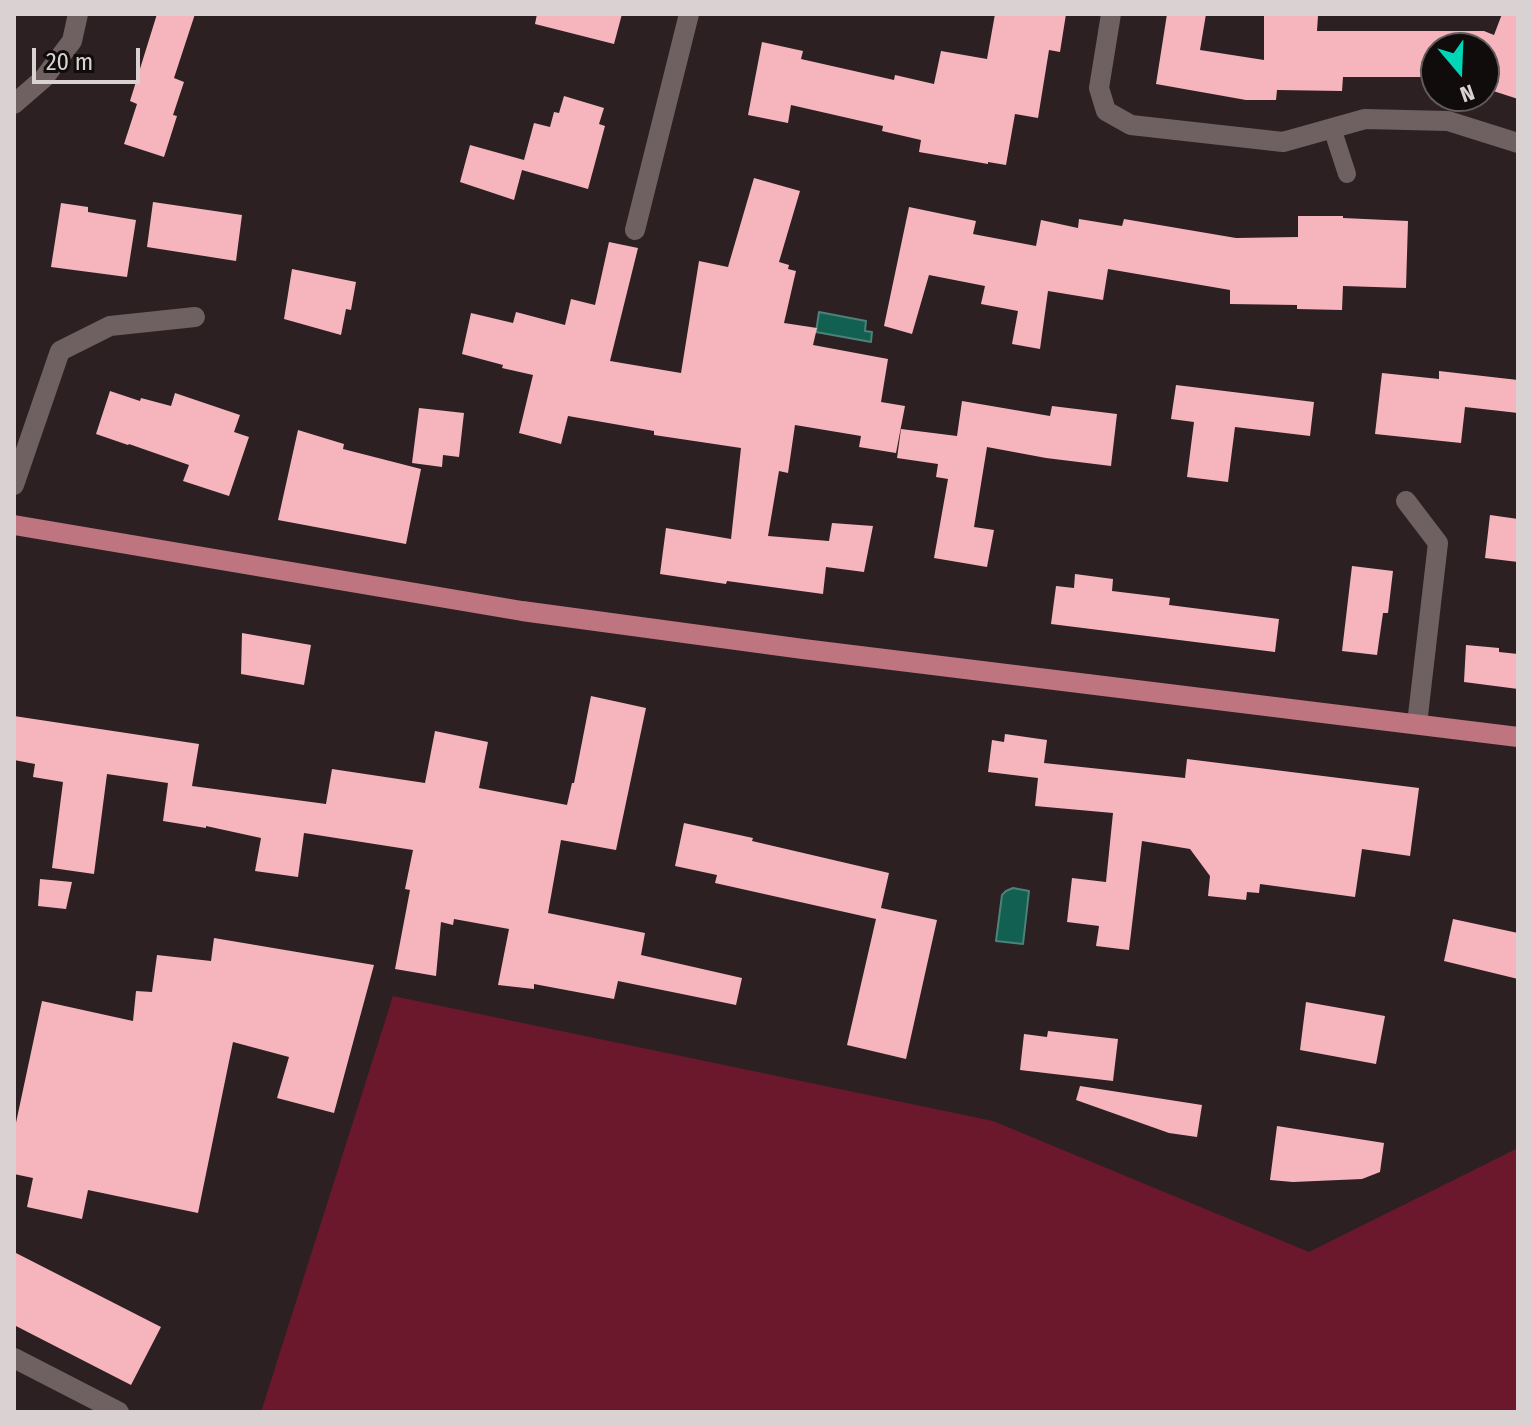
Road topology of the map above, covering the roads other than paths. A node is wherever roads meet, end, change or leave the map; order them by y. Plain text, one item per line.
1 (78, 14) edge
2 (689, 14) edge
3 (1111, 14) edge
4 (14, 104) edge
5 (1332, 128) junction
6 (1518, 143) edge
7 (1347, 174) dead end
8 (635, 230) dead end
9 (195, 317) dead end
10 (14, 485) edge
11 (1406, 501) dead end
12 (14, 525) edge
13 (1417, 724) junction
14 (1518, 737) edge
15 (14, 1358) edge
16 (119, 1412) edge

1 - 4 street
2 - 8 street
3 - 5 street
5 - 6 street
5 - 7 lane
9 - 10 street
11 - 13 street
12 - 13 main road
13 - 14 main road
15 - 16 street

